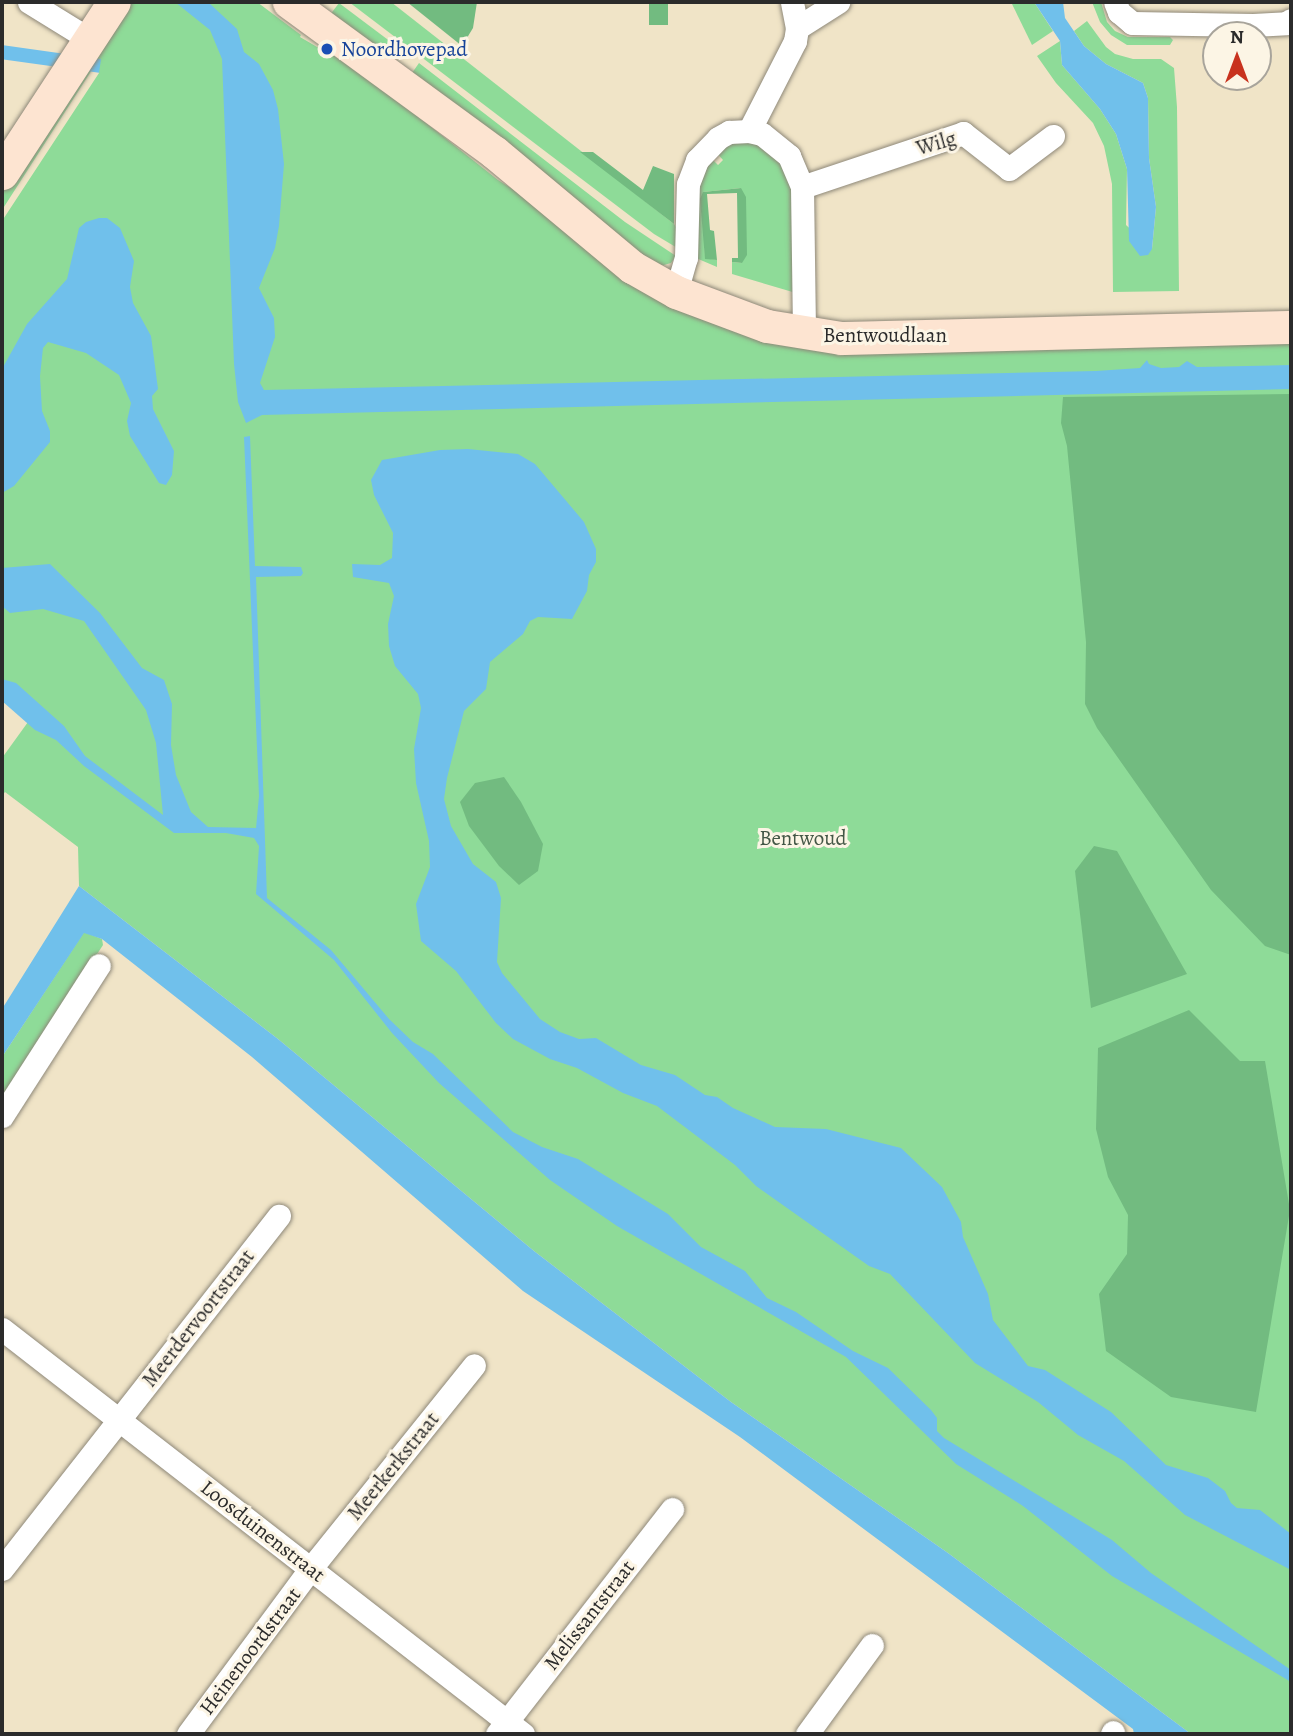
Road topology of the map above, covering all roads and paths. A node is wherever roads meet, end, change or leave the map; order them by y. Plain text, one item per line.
1 (29, 2) edge
2 (114, 2) edge
3 (289, 2) edge
4 (792, 2) edge
5 (838, 2) edge
6 (1115, 2) edge
7 (1291, 20) edge
8 (797, 29) junction
9 (89, 39) junction
10 (749, 131) junction
11 (1053, 136) dead end
12 (2, 173) edge
13 (802, 187) junction
14 (676, 292) junction
15 (1291, 327) edge
16 (804, 334) junction
17 (99, 965) dead end
18 (2, 1116) edge
19 (279, 1216) dead end
20 (2, 1329) edge
21 (474, 1365) dead end
22 (118, 1419) junction
23 (672, 1509) dead end
24 (311, 1568) junction
25 (2, 1569) edge
26 (872, 1645) dead end
27 (509, 1730) edge
28 (188, 1734) edge
29 (807, 1734) edge

1 - 9 street
2 - 9 main road
3 - 14 main road, Bentwoudlaan
4 - 8 street
5 - 8 street
6 - 7 street
8 - 10 street
9 - 12 main road
10 - 13 street
10 - 14 street
11 - 13 street, Wilg
13 - 16 street
14 - 16 main road, Bentwoudlaan
15 - 16 main road, Bentwoudlaan
17 - 18 street
19 - 22 street, Meerdervoortstraat
20 - 22 street, Loosduinenstraat
21 - 24 street, Meerkerkstraat
22 - 24 street, Loosduinenstraat
22 - 25 street, Meerdervoortstraat
23 - 27 street, Melissantstraat
24 - 27 street, Loosduinenstraat
24 - 28 street, Heinenoordstraat
26 - 29 street

